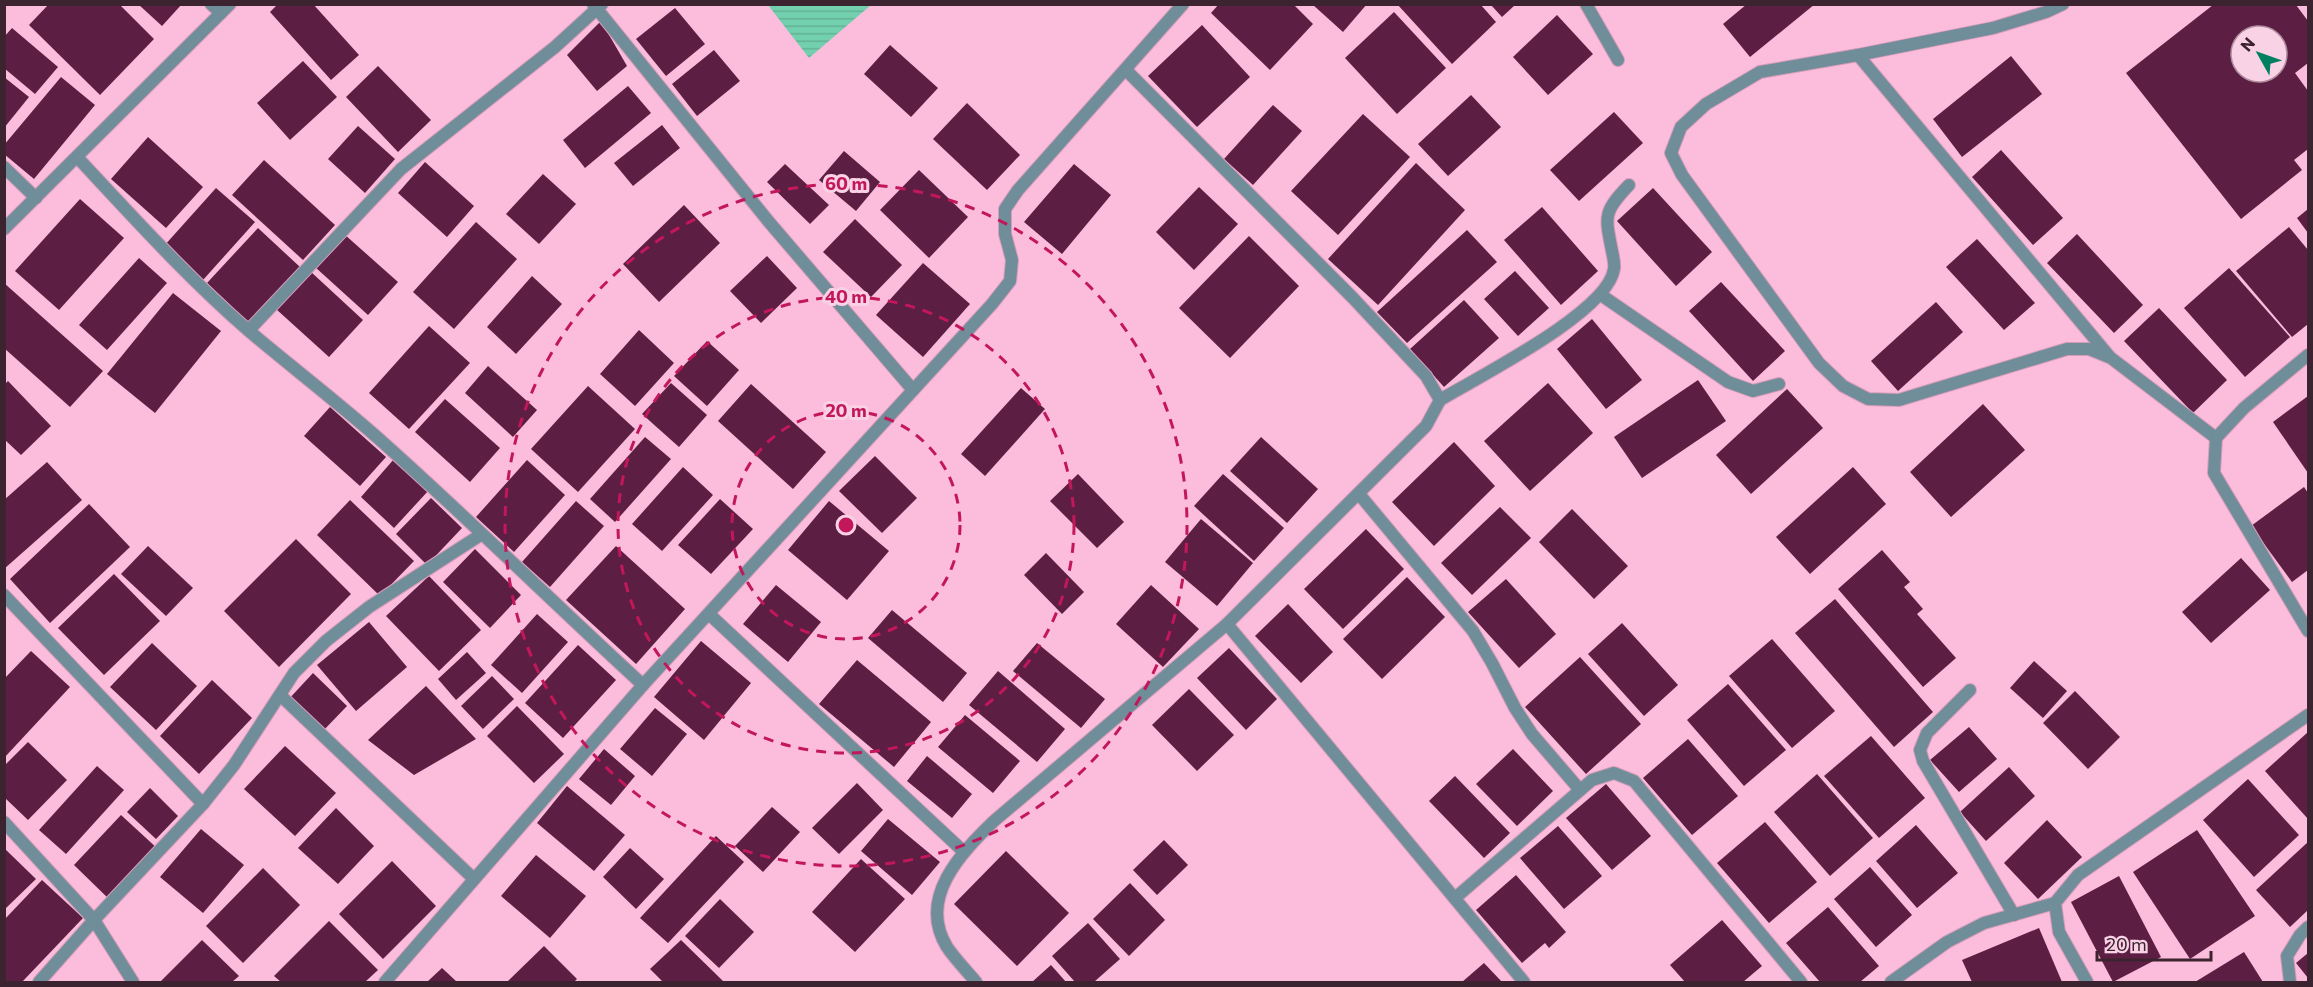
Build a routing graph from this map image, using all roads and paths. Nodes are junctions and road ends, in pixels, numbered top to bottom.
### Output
1 (1183, 4) edge
2 (1586, 4) edge
3 (2063, 4) edge
4 (597, 6) edge
5 (220, 7) edge
6 (1858, 55) junction
7 (1618, 60) dead end
8 (1126, 70) junction
9 (77, 157) junction
10 (4, 167) edge
11 (1629, 185) dead end
12 (36, 198) junction
13 (4, 229) edge
14 (1600, 295) junction
15 (249, 330) junction
16 (2308, 355) edge
17 (2111, 358) junction
18 (1779, 384) dead end
19 (913, 390) junction
20 (1440, 400) junction
21 (2216, 438) junction
22 (1359, 494) junction
23 (482, 534) junction
24 (4, 595) edge
25 (709, 614) junction
26 (1227, 624) junction
27 (2308, 631) edge
28 (644, 685) junction
29 (1970, 690) dead end
30 (280, 695) junction
31 (2308, 714) edge
32 (1580, 790) junction
33 (203, 804) junction
34 (4, 822) edge
35 (963, 851) junction
36 (474, 879) junction
37 (1455, 898) junction
38 (2055, 903) junction
39 (2014, 915) junction
40 (94, 920) junction
41 (2308, 927) edge
42 (39, 982) edge
43 (133, 982) edge
44 (385, 982) edge
45 (976, 982) edge
46 (1524, 982) edge
47 (1801, 982) edge
48 (1891, 982) edge
49 (2087, 982) edge
50 (2290, 982) edge

1 - 8 street
2 - 7 street
3 - 6 street
4 - 15 street
4 - 19 street
5 - 9 street
6 - 17 street
6 - 17 street
8 - 19 street
8 - 20 street
9 - 12 street
9 - 15 street
10 - 12 street
11 - 14 street
12 - 13 street
14 - 18 street
14 - 20 street
15 - 23 street
16 - 21 street
17 - 21 street
19 - 25 street
20 - 22 street
21 - 27 street
22 - 26 street
22 - 32 street
23 - 28 street
23 - 30 street
24 - 33 street
25 - 28 street
25 - 35 street
26 - 35 street
26 - 37 street
28 - 36 street
29 - 39 street
30 - 33 street
30 - 36 street
31 - 38 street
32 - 37 street
32 - 47 street
33 - 40 street
34 - 40 street
35 - 45 street
36 - 44 street
37 - 46 street
38 - 39 street
38 - 49 street
39 - 48 street
40 - 42 street
40 - 43 street
41 - 50 street

